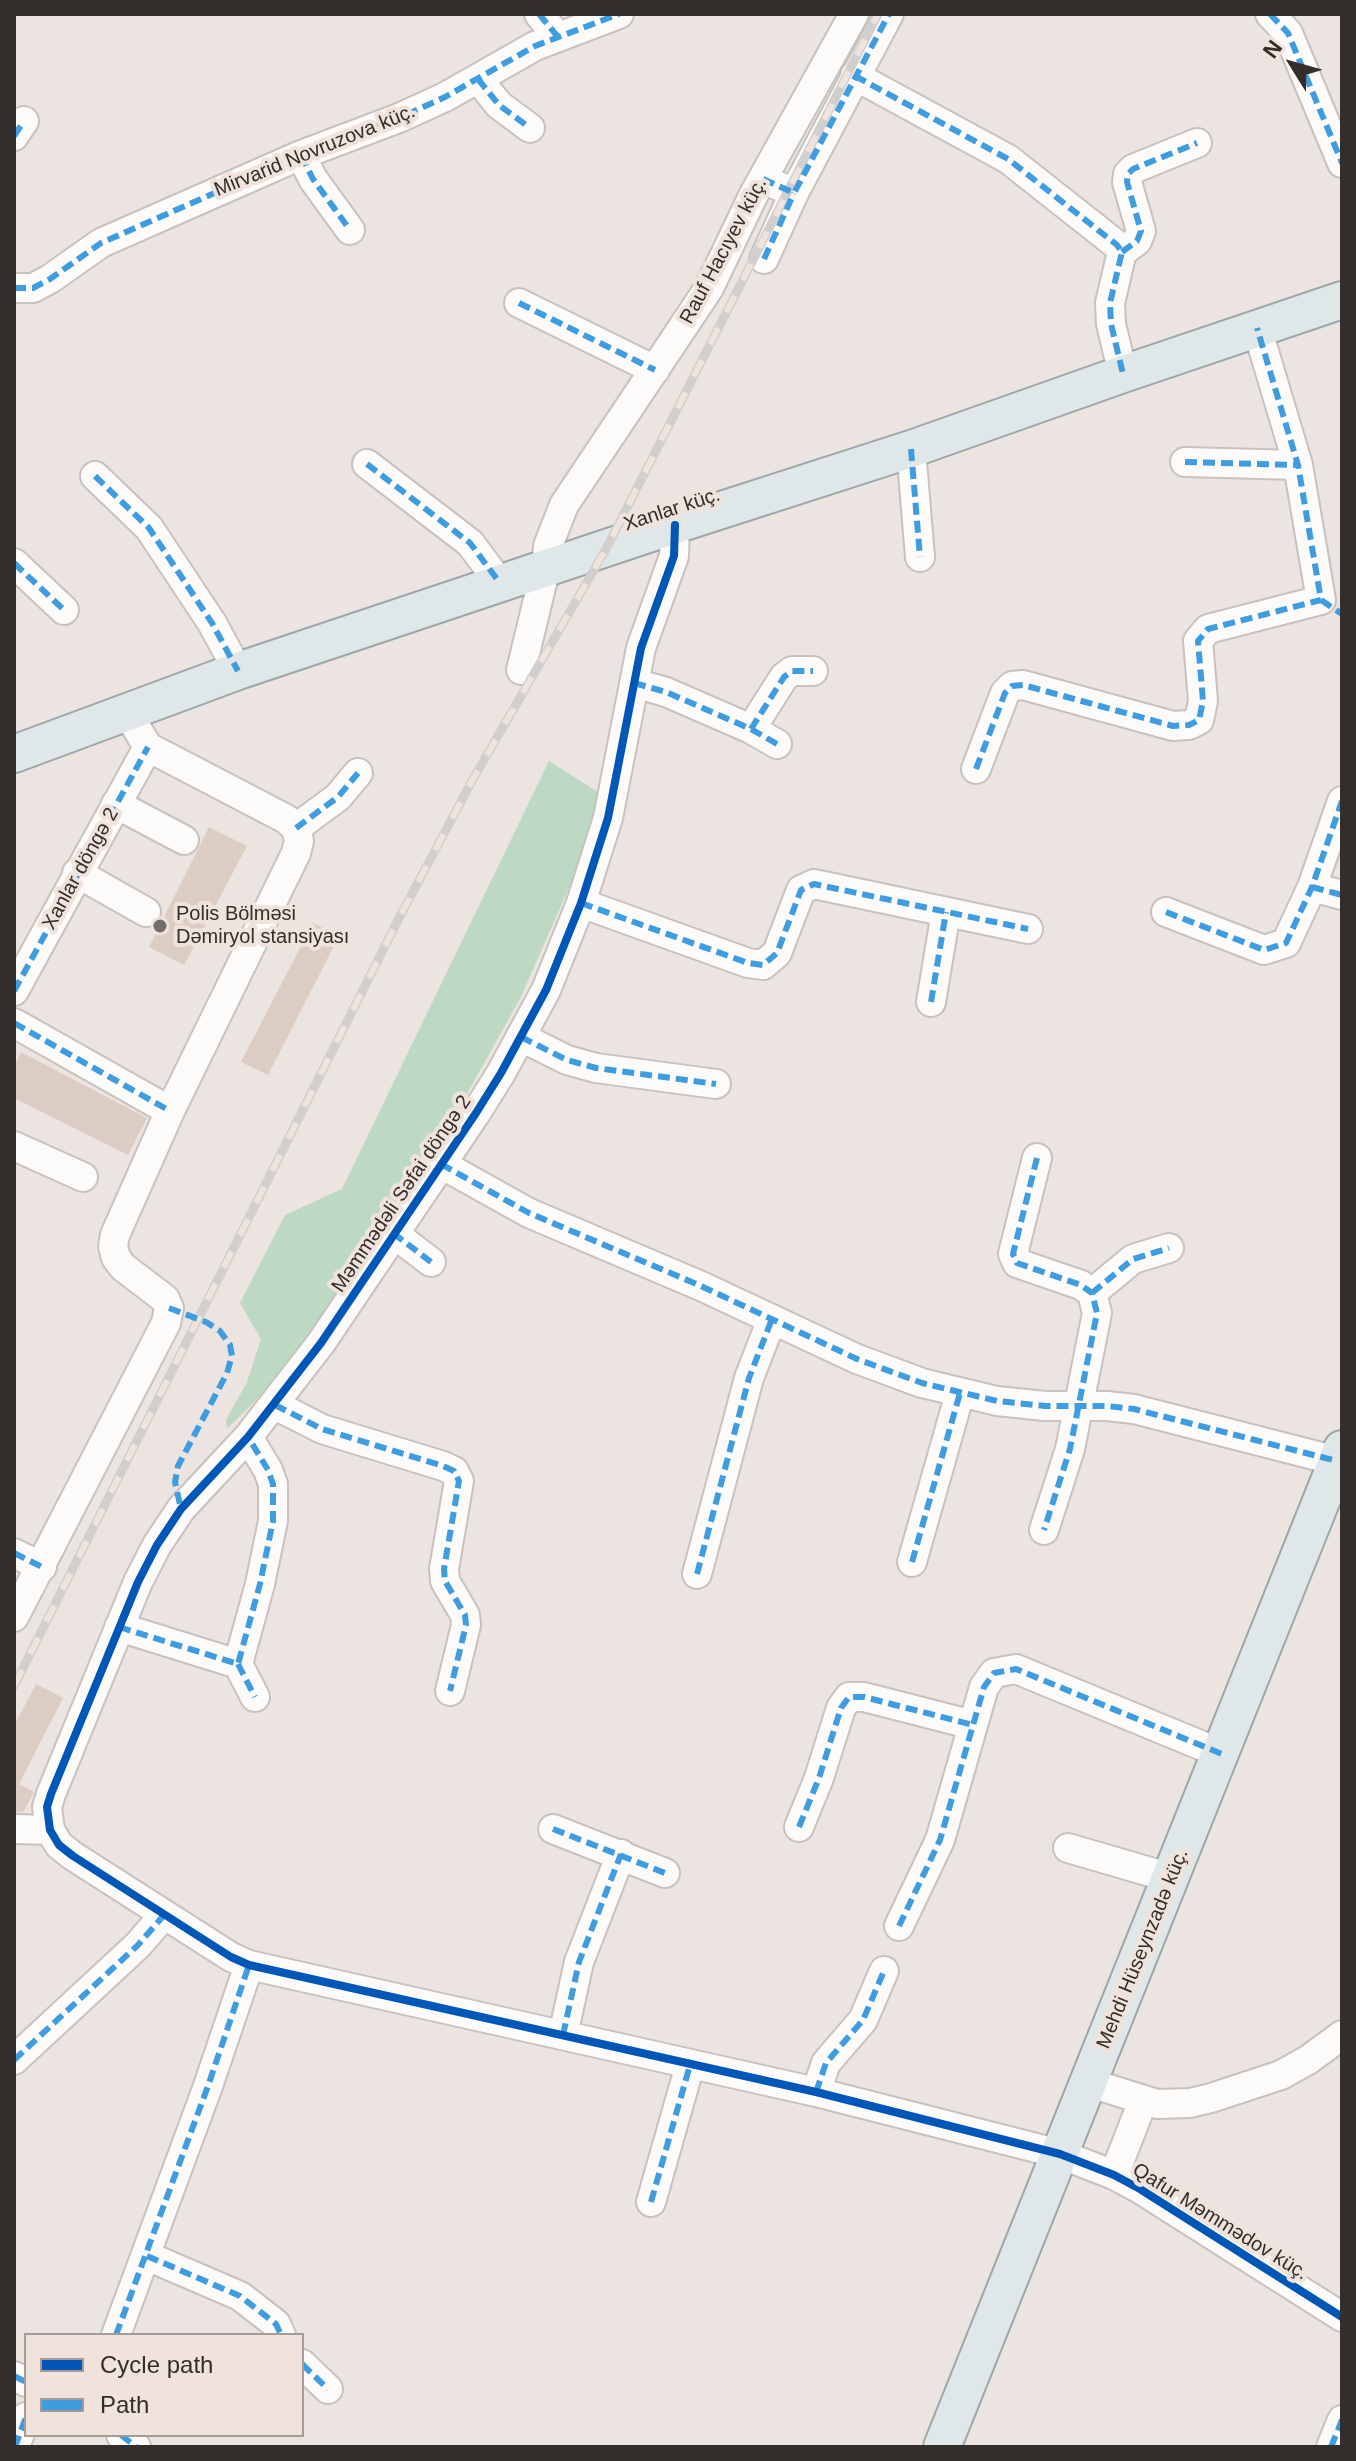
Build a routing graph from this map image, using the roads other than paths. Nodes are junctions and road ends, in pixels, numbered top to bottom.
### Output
1 (539, 14) edge
2 (619, 14) edge
3 (854, 14) edge
4 (889, 14) edge
5 (1277, 16) edge
6 (558, 37) junction
7 (855, 76) junction
8 (478, 79) junction
9 (530, 128) dead end
10 (1197, 143) dead end
11 (301, 155) junction
12 (1342, 163) edge
13 (763, 179) junction
14 (794, 193) junction
15 (350, 230) dead end
16 (1122, 252) junction
17 (764, 259) dead end
18 (14, 288) edge
19 (1342, 300) edge
20 (519, 303) dead end
21 (1257, 328) junction
22 (655, 370) junction
23 (1123, 374) junction
24 (911, 449) junction
25 (1185, 462) dead end
26 (367, 464) dead end
27 (1298, 465) junction
28 (95, 476) dead end
29 (675, 525) junction
30 (920, 557) dead end
31 (14, 563) edge
32 (546, 567) junction
33 (500, 583) junction
34 (1331, 607) edge
35 (64, 610) dead end
36 (521, 670) dead end
37 (238, 671) junction
38 (813, 671) dead end
39 (634, 683) junction
40 (127, 712) junction
41 (751, 729) junction
42 (777, 744) dead end
43 (148, 747) junction
44 (14, 754) edge
45 (976, 769) dead end
46 (358, 773) dead end
47 (1342, 801) edge
48 (116, 804) junction
49 (296, 828) junction
50 (184, 840) dead end
51 (77, 873) junction
52 (1312, 887) junction
53 (1342, 895) edge
54 (581, 903) junction
55 (146, 912) dead end
56 (946, 912) junction
57 (1166, 912) dead end
58 (1028, 929) dead end
59 (14, 991) edge
60 (931, 1002) dead end
61 (15, 1027) edge
62 (521, 1037) junction
63 (716, 1084) dead end
64 (170, 1111) junction
65 (14, 1146) edge
66 (1037, 1158) dead end
67 (441, 1164) junction
68 (83, 1177) dead end
69 (393, 1233) junction
70 (1169, 1248) dead end
71 (431, 1262) dead end
72 (1092, 1293) junction
73 (772, 1319) junction
74 (960, 1393) junction
75 (275, 1405) junction
76 (1079, 1406) junction
77 (248, 1437) junction
78 (1340, 1455) edge
79 (1342, 1497) edge
80 (1044, 1530) dead end
81 (14, 1553) edge
82 (912, 1562) dead end
83 (42, 1567) junction
84 (697, 1574) dead end
85 (14, 1617) edge
86 (119, 1627) junction
87 (238, 1664) junction
88 (450, 1691) dead end
89 (255, 1697) dead end
90 (973, 1725) junction
91 (1222, 1754) junction
92 (799, 1827) dead end
93 (14, 1829) edge
94 (553, 1829) dead end
95 (50, 1830) junction
96 (1068, 1848) dead end
97 (621, 1854) junction
98 (665, 1873) dead end
99 (1171, 1878) junction
100 (164, 1915) junction
101 (899, 1926) dead end
102 (249, 1965) junction
103 (884, 1971) dead end
104 (563, 2035) junction
105 (1342, 2035) edge
106 (14, 2060) edge
107 (690, 2065) junction
108 (1106, 2088) junction
109 (816, 2092) junction
110 (1143, 2101) junction
111 (1069, 2157) junction
112 (1114, 2175) junction
113 (651, 2202) dead end
114 (147, 2256) junction
115 (1342, 2317) edge
116 (117, 2333) edge
117 (280, 2333) edge
118 (304, 2366) edge
119 (328, 2389) dead end
120 (1342, 2420) edge
121 (24, 2422) edge
122 (15, 2447) edge
123 (942, 2447) edge
124 (961, 2447) edge
125 (1331, 2447) edge

1 - 6 street
2 - 6 street, Mirvarid Novruzova küç.
3 - 13 street, Rauf Hacıyev küç.
4 - 7 street
5 - 12 street
6 - 8 street, Mirvarid Novruzova küç.
7 - 14 street
7 - 16 street
8 - 9 street
8 - 11 street, Mirvarid Novruzova küç.
10 - 16 street
11 - 15 street
11 - 18 street, Mirvarid Novruzova küç.
13 - 14 street
13 - 22 street, Rauf Hacıyev küç.
14 - 17 street
16 - 23 street
19 - 21 main road, Xanlar küç.
20 - 22 street
21 - 23 main road, Xanlar küç.
21 - 27 street
22 - 32 street, Rauf Hacıyev küç.
23 - 24 main road, Xanlar küç.
24 - 29 main road, Xanlar küç.
24 - 30 street
25 - 27 street
26 - 33 street
27 - 34 street
28 - 37 street
29 - 32 main road, Xanlar küç.
29 - 39 street, Məmmədəli Səfai döngə 2
31 - 35 street
32 - 33 main road, Xanlar küç.
32 - 36 street, Rauf Hacıyev küç.
33 - 37 main road, Xanlar küç.
34 - 45 street
37 - 40 main road, Xanlar küç.
38 - 41 street
39 - 41 street
39 - 54 street, Məmmədəli Səfai döngə 2
40 - 43 street
40 - 44 main road, Xanlar küç.
41 - 42 street
43 - 48 street, Xanlar döngə 2
43 - 49 street
46 - 49 street
47 - 52 street
48 - 50 street
48 - 51 street, Xanlar döngə 2
49 - 64 street
51 - 55 street
51 - 59 street, Xanlar döngə 2
52 - 53 street
52 - 57 street
54 - 56 street
54 - 62 street, Məmmədəli Səfai döngə 2
56 - 58 street
56 - 60 street
61 - 64 street
62 - 63 street
62 - 67 street, Məmmədəli Səfai döngə 2
64 - 83 street
65 - 68 street
66 - 72 street
67 - 69 street, Məmmədəli Səfai döngə 2
67 - 73 street
69 - 71 street
69 - 75 street, Məmmədəli Səfai döngə 2
70 - 72 street
72 - 76 street
73 - 74 street
73 - 84 street
74 - 76 street
74 - 82 street
75 - 77 street, Məmmədəli Səfai döngə 2
75 - 88 street
76 - 78 street
76 - 80 street
77 - 86 street, Məmmədəli Səfai döngə 2
77 - 87 street
78 - 91 main road, Mehdi Hüseynzadə küç.
79 - 108 main road, Mehdi Hüseynzadə küç.
81 - 83 street
83 - 85 street
86 - 87 street
86 - 95 street, Məmmədəli Səfai döngə 2
87 - 89 street
90 - 91 street
90 - 92 street
90 - 101 street
91 - 99 main road, Mehdi Hüseynzadə küç.
93 - 95 street
94 - 97 street
95 - 100 street, Qafur Məmmədov küç.
96 - 99 street
97 - 98 street
97 - 104 street
99 - 111 main road, Mehdi Hüseynzadə küç.
100 - 102 street, Qafur Məmmədov küç.
100 - 106 street
102 - 104 street, Qafur Məmmədov küç.
102 - 114 street
103 - 109 street
104 - 107 street, Qafur Məmmədov küç.
105 - 110 street
107 - 109 street, Qafur Məmmədov küç.
107 - 113 street
108 - 110 street
108 - 111 main road, Mehdi Hüseynzadə küç.
109 - 111 street, Qafur Məmmədov küç.
110 - 112 street
111 - 112 street, Qafur Məmmədov küç.
111 - 123 main road, Mehdi Hüseynzadə küç.
111 - 124 main road, Mehdi Hüseynzadə küç.
112 - 115 street, Qafur Məmmədov küç.
114 - 116 street
114 - 117 street
118 - 119 street
120 - 125 street
121 - 122 street

